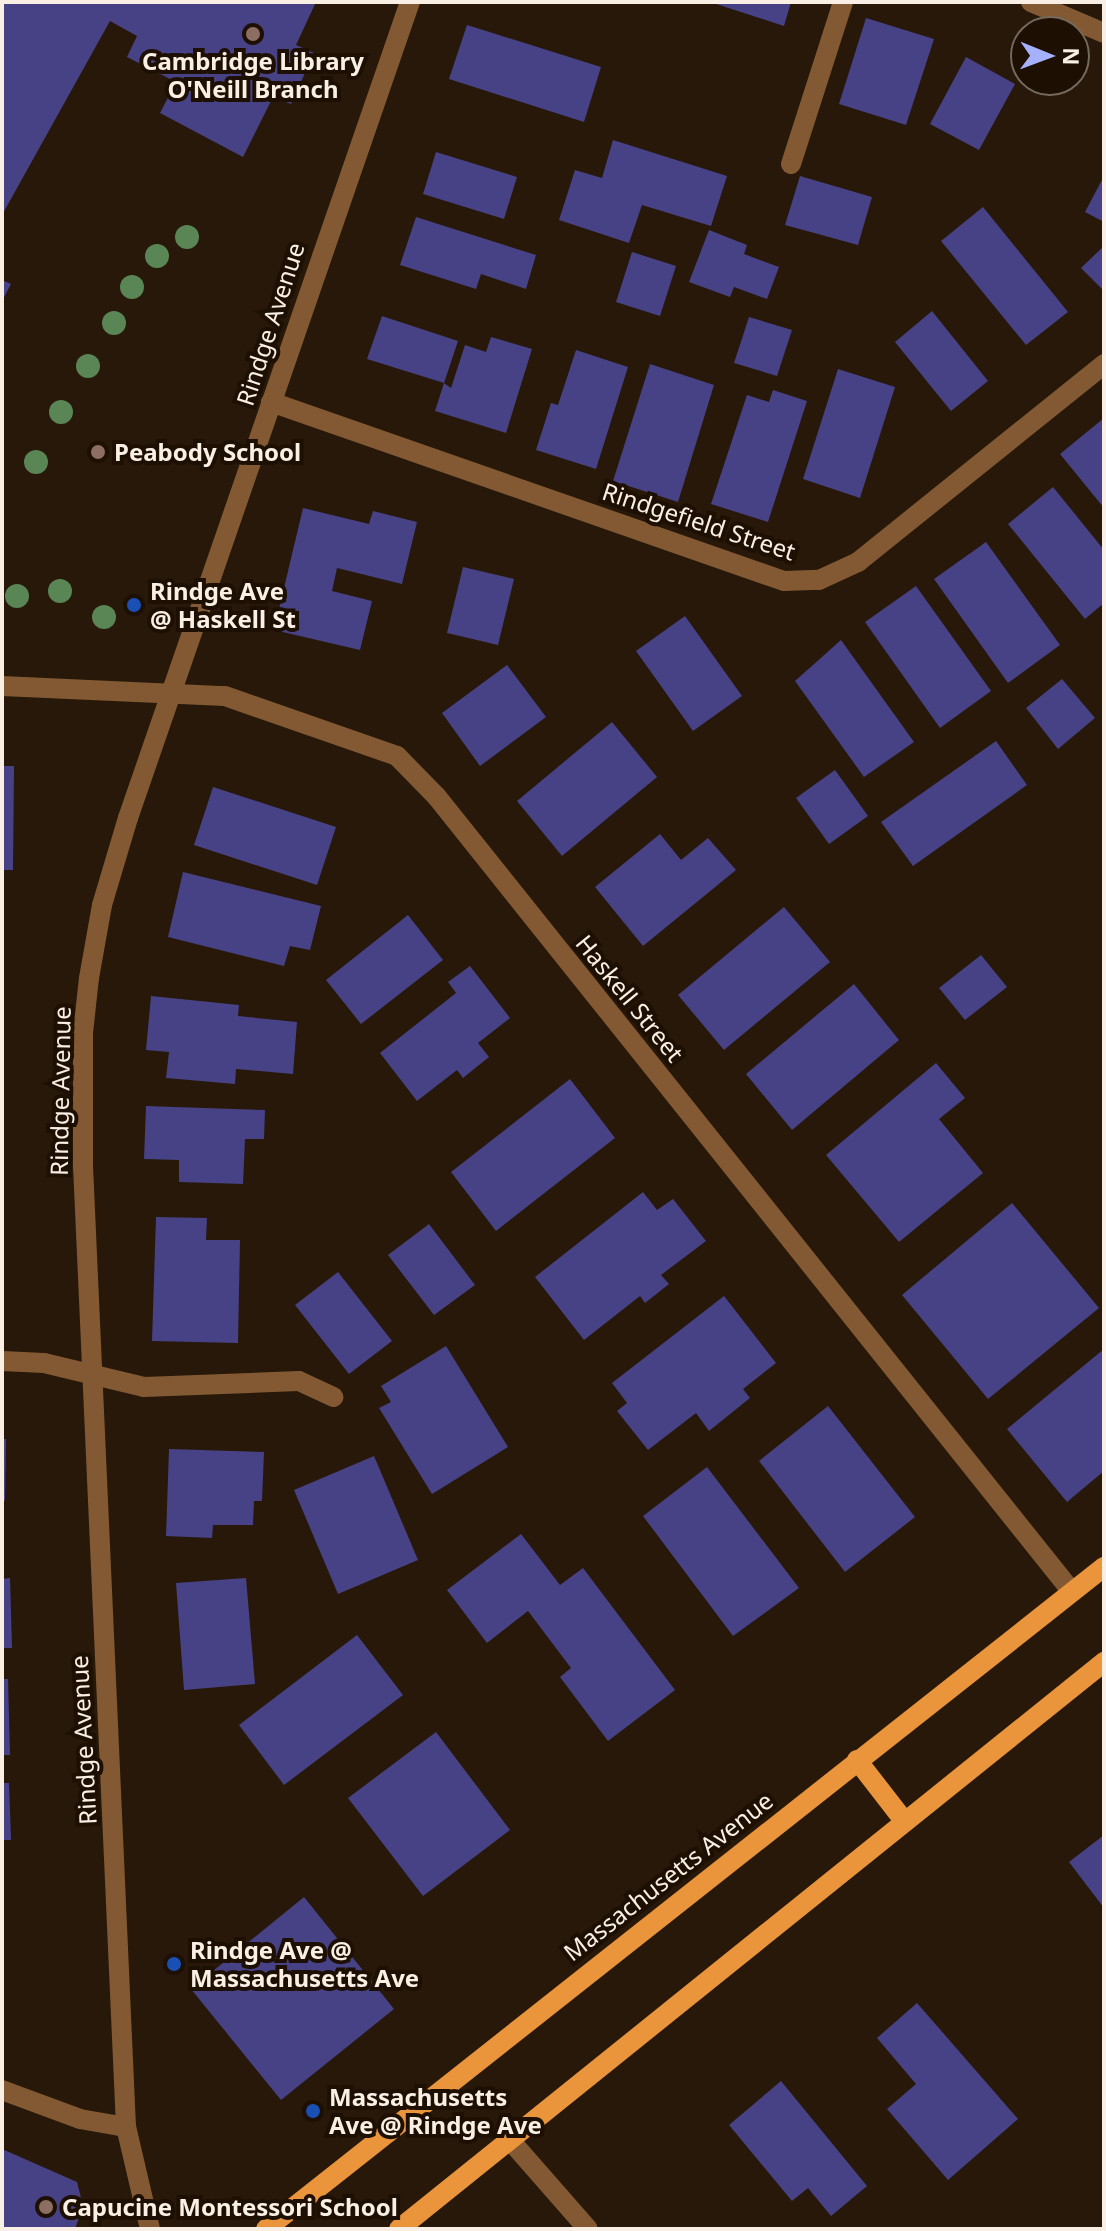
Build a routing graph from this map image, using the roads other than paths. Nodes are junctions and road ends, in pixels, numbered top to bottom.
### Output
1 (410, 2) edge
2 (843, 2) edge
3 (1031, 2) edge
4 (1104, 33) edge
5 (791, 164) dead end
6 (1104, 364) edge
7 (271, 402) junction
8 (2, 686) edge
9 (170, 694) junction
10 (2, 1361) edge
11 (93, 1375) junction
12 (333, 1397) dead end
13 (1104, 1567) edge
14 (1072, 1592) junction
15 (1104, 1662) edge
16 (857, 1760) junction
17 (905, 1822) junction
18 (2, 2090) edge
19 (126, 2127) junction
20 (510, 2140) junction
21 (150, 2229) edge
22 (266, 2229) edge
23 (399, 2229) edge
24 (588, 2229) edge

1 - 7 street, Rindge Avenue
2 - 5 street
3 - 4 street
6 - 7 street, Rindgefield Street
7 - 9 street, Rindge Avenue
8 - 9 street, Haskell Street
9 - 11 street, Rindge Avenue
9 - 14 street, Haskell Street
10 - 11 street
11 - 12 street
11 - 19 street, Rindge Avenue
13 - 14 main road, Massachusetts Avenue
14 - 16 main road, Massachusetts Avenue
15 - 17 main road
16 - 17 main road
16 - 22 main road, Massachusetts Avenue
17 - 20 main road
18 - 19 street
19 - 21 street, Rindge Avenue
20 - 23 main road
20 - 24 street

